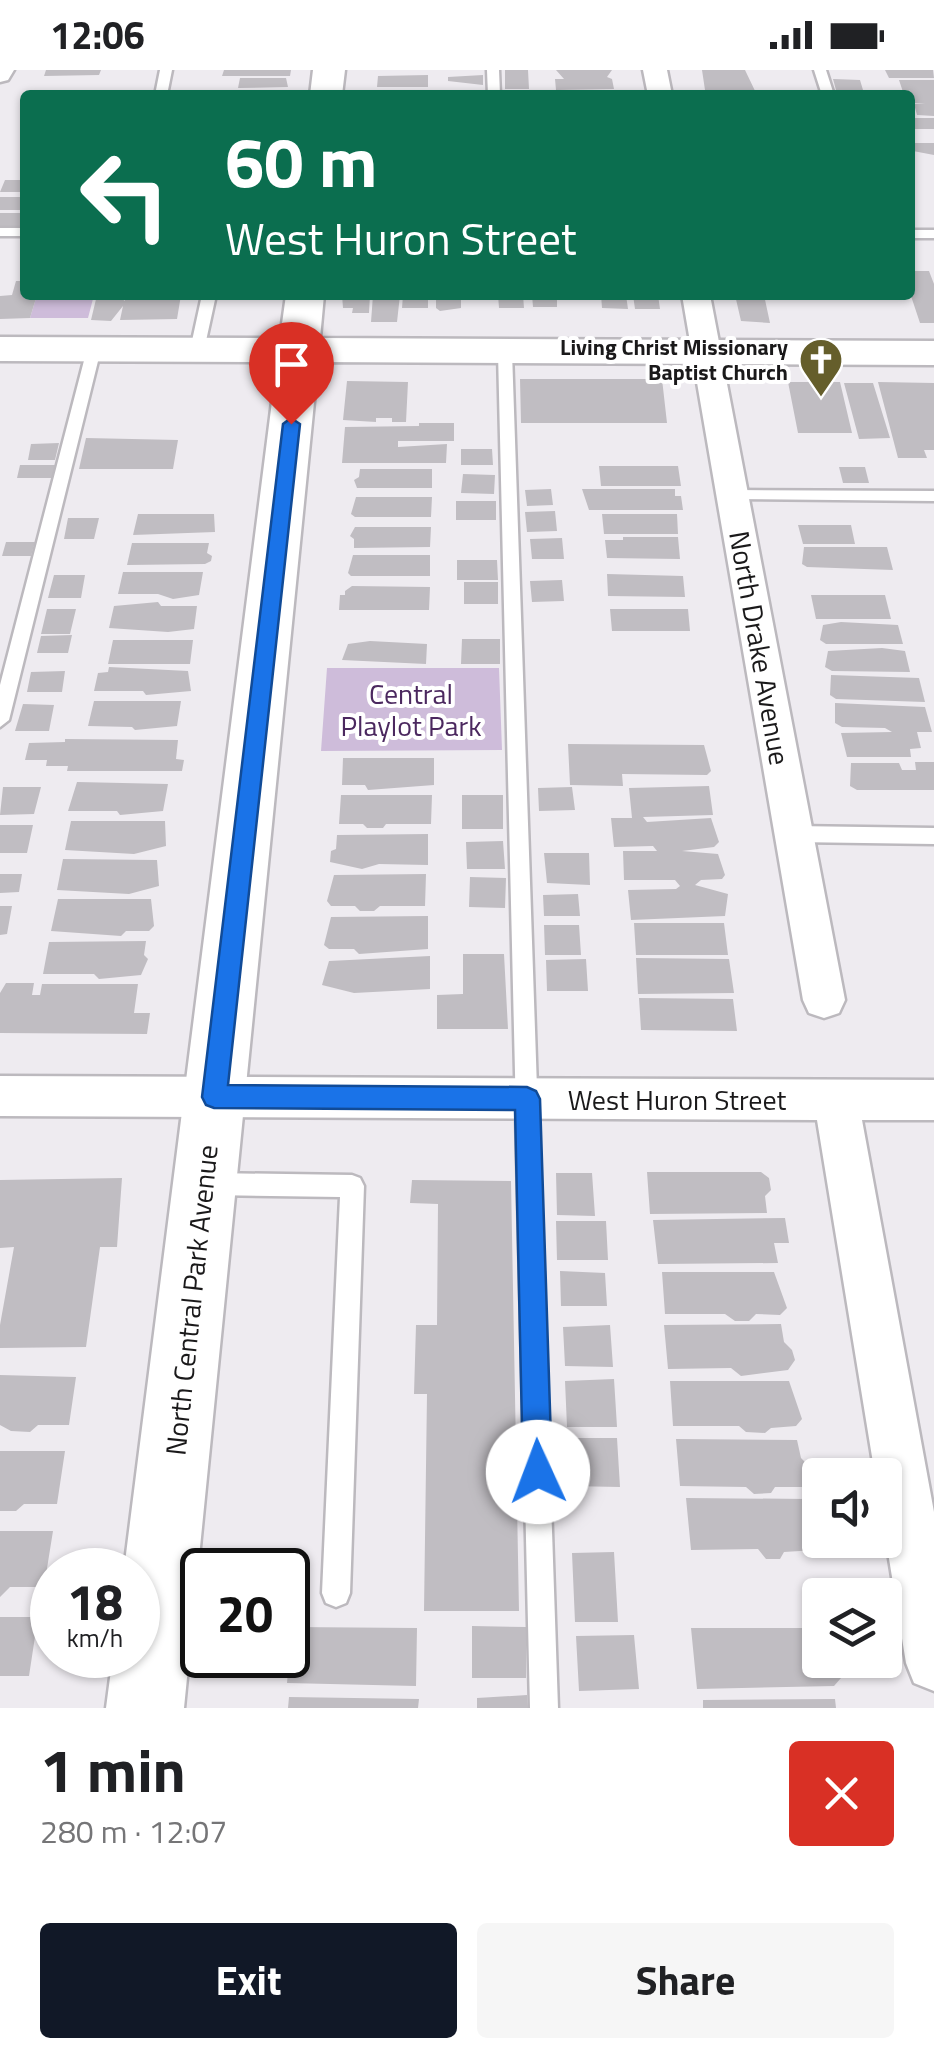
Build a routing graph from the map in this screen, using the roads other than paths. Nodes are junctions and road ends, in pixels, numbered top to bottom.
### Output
1 (208, 300) edge
2 (697, 300) edge
3 (302, 323) edge
4 (0, 349) edge
5 (94, 349) junction
6 (197, 350) junction
7 (505, 352) junction
8 (707, 352) junction
9 (934, 353) edge
10 (733, 495) junction
11 (934, 496) edge
12 (0, 720) edge
13 (794, 834) junction
14 (934, 836) edge
15 (824, 1000) dead end
16 (0, 1096) edge
17 (214, 1097) junction
18 (527, 1099) junction
19 (836, 1100) junction
20 (934, 1100) edge
21 (205, 1184) junction
22 (336, 1592) dead end
23 (934, 1663) edge
24 (145, 1708) edge
25 (544, 1708) edge

1 - 6 lane
2 - 8 street, North Drake Avenue
3 - 6 street
3 - 7 street
3 - 17 street, North Central Park Avenue
4 - 5 street
5 - 6 street
5 - 12 lane
7 - 8 street
7 - 18 lane
8 - 9 street
8 - 10 street, North Drake Avenue
10 - 11 lane
10 - 13 street, North Drake Avenue
13 - 14 lane
13 - 15 street, North Drake Avenue
16 - 17 street, West Huron Street
17 - 18 street, West Huron Street
17 - 21 street, North Central Park Avenue
18 - 19 street, West Huron Street
18 - 25 lane
19 - 20 street, West Huron Street
19 - 23 street
21 - 22 lane
21 - 24 street, North Central Park Avenue

